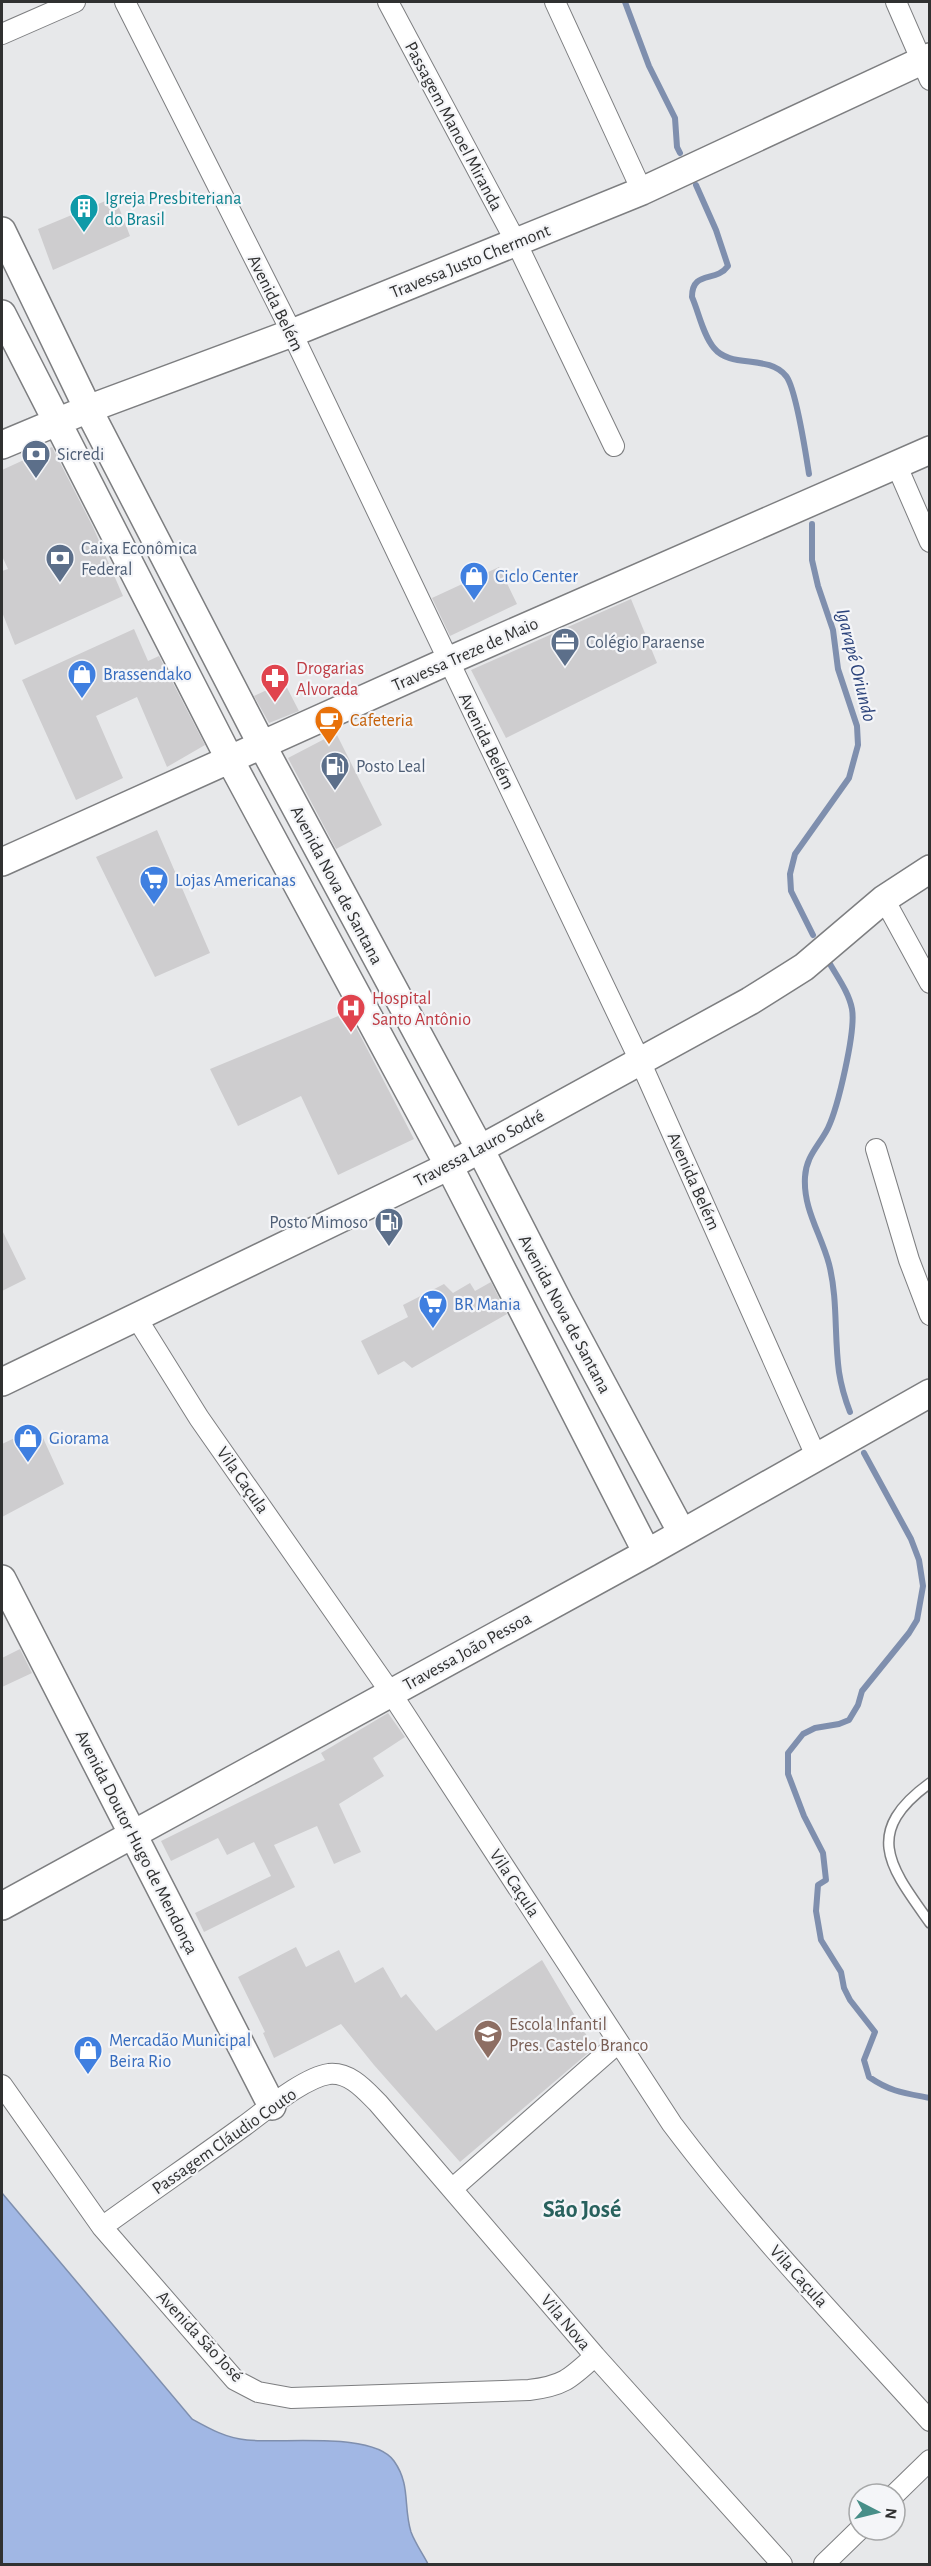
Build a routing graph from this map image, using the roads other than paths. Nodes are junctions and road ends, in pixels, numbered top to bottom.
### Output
1 (75, 2) edge
2 (125, 2) edge
3 (388, 2) edge
4 (555, 2) edge
5 (896, 2) edge
6 (2, 34) edge
7 (927, 66) edge
8 (642, 191) junction
9 (2, 231) edge
10 (516, 242) junction
11 (2, 314) edge
12 (292, 333) junction
13 (88, 409) junction
14 (58, 422) junction
15 (2, 445) edge
16 (614, 446) dead end
17 (930, 450) edge
18 (896, 464) junction
19 (930, 542) edge
20 (448, 661) junction
21 (262, 746) junction
22 (230, 760) junction
23 (322, 857) junction
24 (2, 862) edge
25 (930, 869) edge
26 (293, 873) junction
27 (884, 899) junction
28 (361, 930) junction
29 (332, 946) junction
30 (930, 982) edge
31 (640, 1061) junction
32 (480, 1149) junction
33 (876, 1149) dead end
34 (449, 1166) junction
35 (559, 1303) junction
36 (930, 1314) edge
37 (136, 1317) junction
38 (527, 1319) junction
39 (2, 1382) edge
40 (930, 1393) edge
41 (816, 1456) junction
42 (682, 1533) junction
43 (647, 1553) junction
44 (2, 1579) edge
45 (391, 1693) junction
46 (930, 1783) edge
47 (132, 1833) junction
48 (2, 1906) edge
49 (930, 1923) edge
50 (618, 2043) junction
51 (352, 2079) joint
52 (2, 2085) edge
53 (272, 2106) junction
54 (452, 2189) junction
55 (102, 2227) junction
56 (595, 2356) junction
57 (930, 2421) edge
58 (930, 2460) edge
59 (907, 2482) edge
60 (847, 2542) edge
61 (782, 2565) edge
62 (825, 2565) edge

1 - 6 street
2 - 12 street, Avenida Belém
3 - 10 street, Passagem Manoel Miranda
4 - 8 street
5 - 7 street
7 - 8 street, Travessa Justo Chermont
8 - 10 street, Travessa Justo Chermont
9 - 13 street, Avenida Nova de Santana
10 - 12 street, Travessa Justo Chermont
10 - 16 street, Passagem Manoel Miranda
11 - 14 street, Avenida Nova de Santana
12 - 13 street, Travessa Justo Chermont
12 - 20 street, Avenida Belém
13 - 14 street, Travessa Justo Chermont
13 - 21 street, Avenida Nova de Santana
14 - 15 street, Travessa Justo Chermont
14 - 22 street, Avenida Nova de Santana
17 - 18 street, Travessa Treze de Maio
18 - 19 street
18 - 20 street, Travessa Treze de Maio
20 - 21 street, Travessa Treze de Maio
20 - 31 street, Avenida Belém
21 - 22 street, Travessa Treze de Maio
21 - 23 street, Avenida Nova de Santana
22 - 24 street, Travessa Treze de Maio
22 - 26 street, Avenida Nova de Santana
23 - 26 street
23 - 28 street, Avenida Nova de Santana
25 - 27 street, Travessa Lauro Sodré
26 - 29 street, Avenida Nova de Santana
27 - 30 street
27 - 31 street, Travessa Lauro Sodré
28 - 29 street
28 - 32 street, Avenida Nova de Santana
29 - 34 street, Avenida Nova de Santana
31 - 32 street, Travessa Lauro Sodré
31 - 41 street, Avenida Belém
32 - 34 street, Travessa Lauro Sodré
32 - 35 street, Avenida Nova de Santana
33 - 36 street
34 - 37 street, Travessa Lauro Sodré
34 - 38 street, Avenida Nova de Santana
35 - 38 street
35 - 42 street, Avenida Nova de Santana
37 - 39 street, Travessa Lauro Sodré
37 - 45 street, Vila Caçula
38 - 43 street, Avenida Nova de Santana
40 - 41 street, Travessa João Pessoa
41 - 42 street, Travessa João Pessoa
42 - 43 street, Travessa João Pessoa
43 - 45 street, Travessa João Pessoa
44 - 47 street, Avenida Doutor Hugo de Mendonça
45 - 47 street, Travessa João Pessoa
45 - 50 street, Vila Caçula
46 - 49 lane
47 - 48 street, Travessa João Pessoa
47 - 53 street, Avenida Doutor Hugo de Mendonça
50 - 54 street
50 - 57 street, Vila Caçula
51 - 53 street, Passagem Cláudio Couto
51 - 54 street, Vila Nova
52 - 55 street, Avenida São José
53 - 55 street, Passagem Cláudio Couto
54 - 56 street, Vila Nova
55 - 56 street, Avenida São José
56 - 61 street, Vila Nova
58 - 59 street
60 - 62 street

